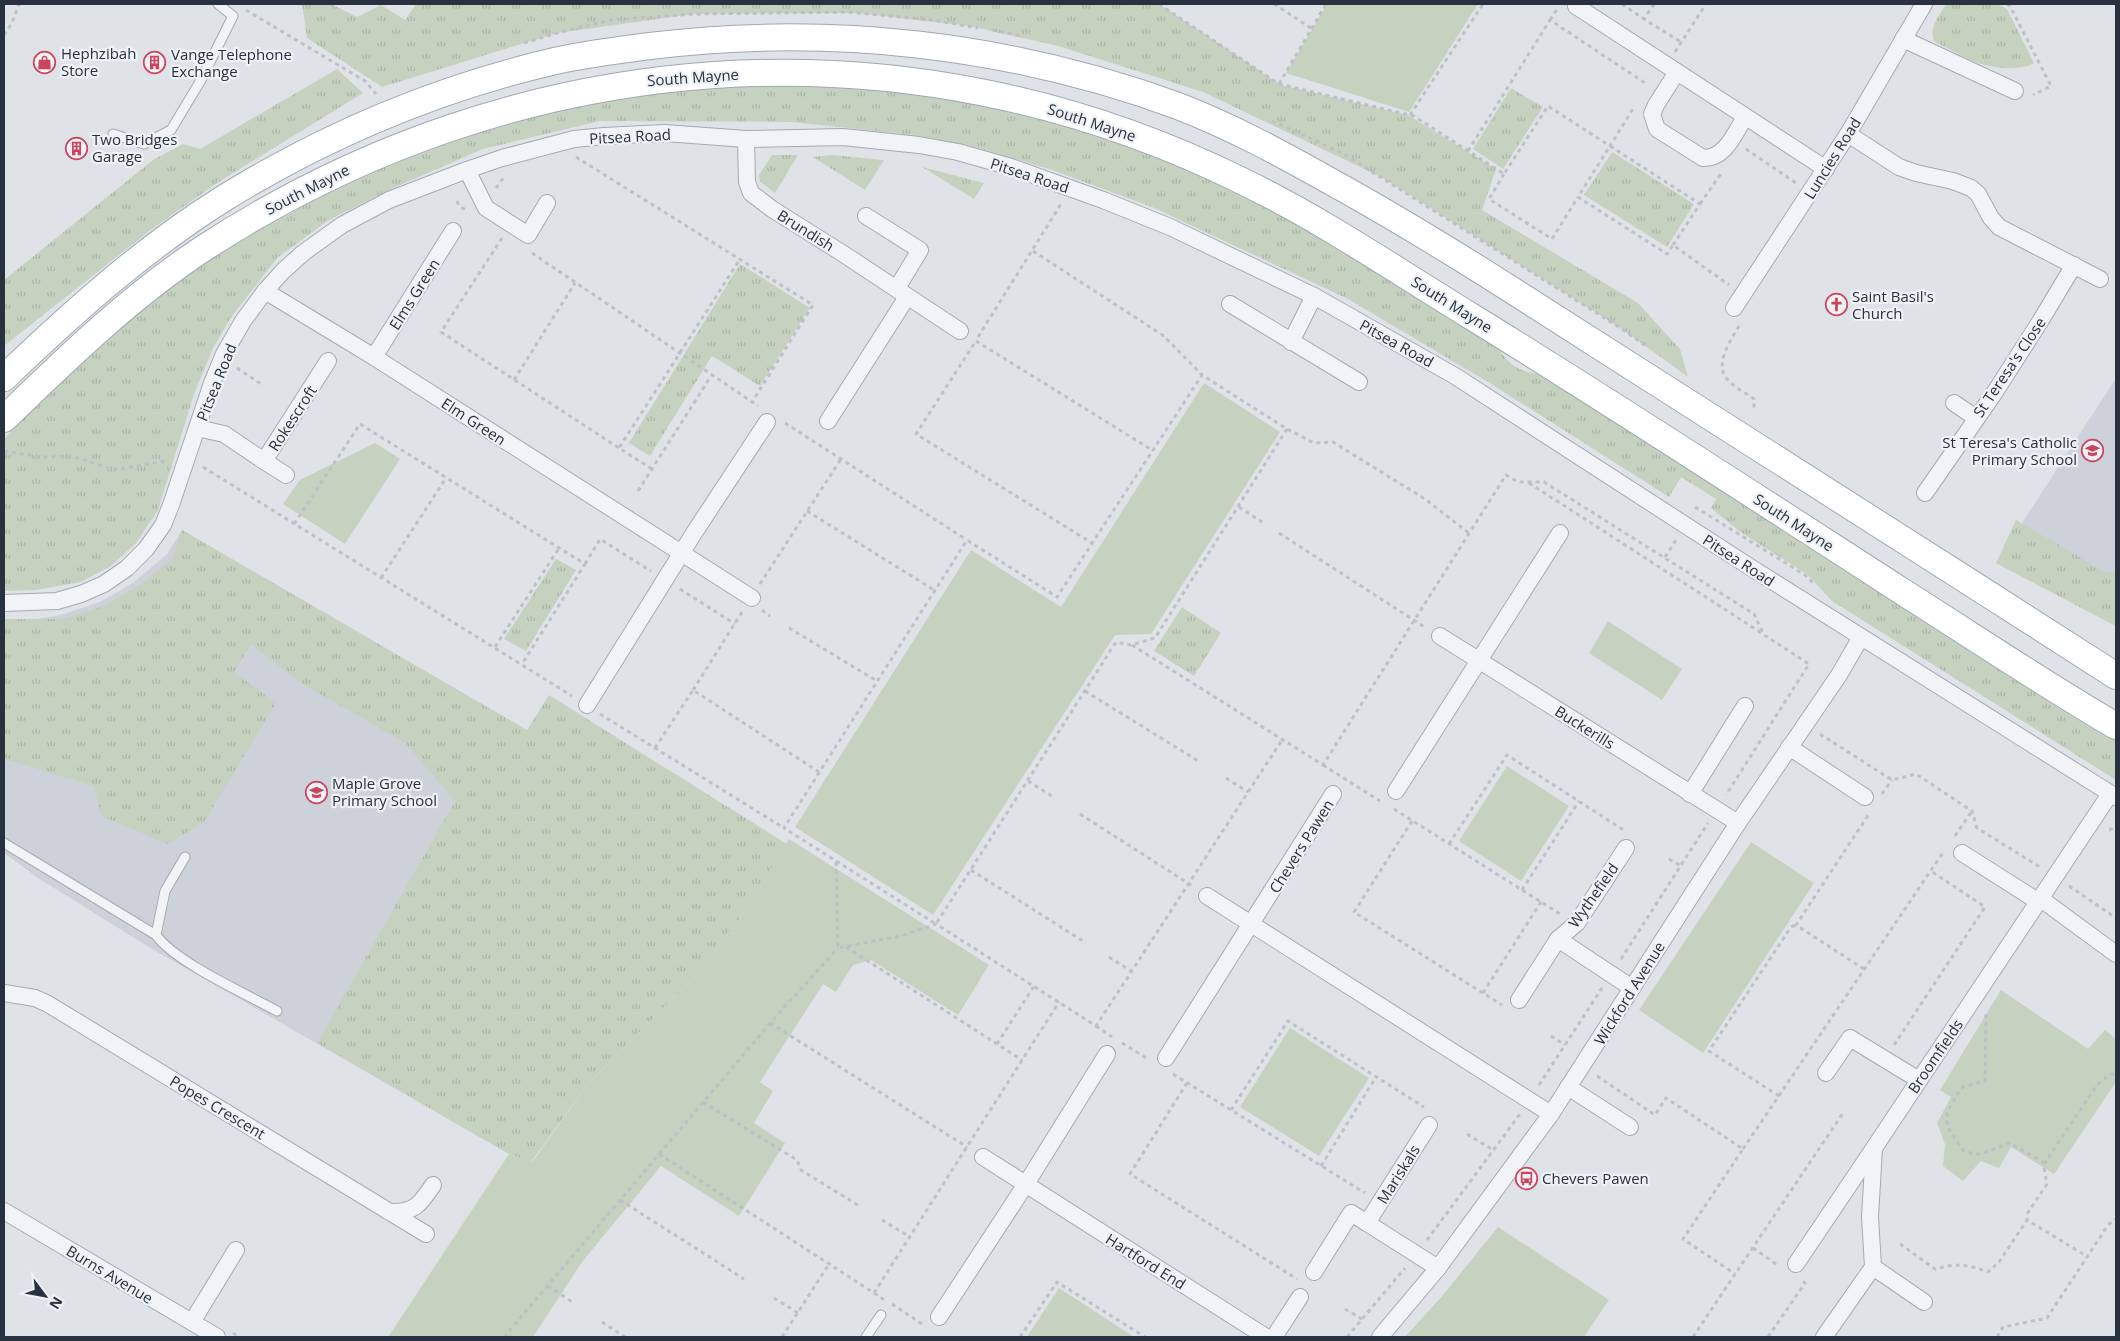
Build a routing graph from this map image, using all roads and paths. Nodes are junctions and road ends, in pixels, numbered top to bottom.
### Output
1 (18, 4) edge
2 (218, 4) edge
3 (1159, 4) edge
4 (1274, 4) edge
5 (1326, 4) edge
6 (1483, 4) edge
7 (1622, 4) edge
8 (1654, 4) edge
9 (1924, 4) edge
10 (1569, 5) edge
11 (244, 8) dead end
12 (1644, 19) junction
13 (1550, 20) junction
14 (1311, 28) junction
15 (4, 36) edge
16 (1029, 38) dead end
17 (1903, 40) junction
18 (1681, 42) dead end
19 (515, 46) dead end
20 (1678, 72) junction
21 (1280, 84) junction
22 (2015, 91) dead end
23 (384, 92) dead end
24 (1644, 92) dead end
25 (1639, 100) dead end
26 (1410, 115) junction
27 (1745, 116) junction
28 (1267, 119) dead end
29 (113, 134) dead end
30 (1848, 134) junction
31 (746, 140) junction
32 (1740, 145) dead end
33 (1610, 146) junction
34 (1468, 151) junction
35 (572, 155) dead end
36 (1725, 168) dead end
37 (1826, 169) junction
38 (467, 170) junction
39 (511, 173) dead end
40 (1504, 174) junction
41 (1792, 179) dead end
42 (494, 193) dead end
43 (1578, 197) junction
44 (457, 200) dead end
45 (1062, 203) dead end
46 (547, 204) dead end
47 (1700, 204) junction
48 (467, 210) dead end
49 (866, 216) dead end
50 (453, 231) dead end
51 (504, 235) dead end
52 (1673, 245) junction
53 (525, 248) dead end
54 (1033, 251) junction
55 (740, 259) junction
56 (2074, 265) junction
57 (2100, 279) dead end
58 (575, 283) junction
59 (1734, 288) dead end
60 (265, 291) junction
61 (902, 293) junction
62 (1314, 296) junction
63 (1230, 304) dead end
64 (1738, 314) joint
65 (960, 331) dead end
66 (976, 341) junction
67 (1291, 342) junction
68 (1651, 350) dead end
69 (680, 354) junction
70 (374, 357) junction
71 (328, 361) dead end
72 (236, 368) dead end
73 (1202, 375) junction
74 (711, 376) junction
75 (4, 378) edge
76 (514, 380) junction
77 (1359, 382) dead end
78 (261, 384) dead end
79 (752, 402) junction
80 (1954, 403) dead end
81 (1754, 409) dead end
82 (770, 417) junction
83 (1976, 418) junction
84 (4, 419) edge
85 (828, 421) dead end
86 (197, 428) junction
87 (1287, 429) junction
88 (619, 448) junction
89 (1152, 450) junction
90 (4, 451) edge
91 (841, 458) junction
92 (166, 461) dead end
93 (264, 461) junction
94 (202, 467) dead end
95 (652, 469) junction
96 (286, 476) dead end
97 (446, 478) junction
98 (1529, 482) junction
99 (638, 491) dead end
100 (1925, 493) dead end
101 (1239, 507) junction
102 (807, 511) junction
103 (1262, 522) dead end
104 (294, 524) junction
105 (1560, 533) dead end
106 (1279, 534) dead end
107 (1470, 534) junction
108 (967, 540) junction
109 (1676, 540) dead end
110 (1092, 543) junction
111 (558, 548) junction
112 (681, 553) junction
113 (1665, 557) junction
114 (381, 578) junction
115 (934, 590) junction
116 (752, 598) junction
117 (4, 603) edge
118 (1416, 621) junction
119 (789, 628) dead end
120 (1764, 634) junction
121 (1440, 636) joint
122 (1861, 637) junction
123 (1131, 645) junction
124 (495, 647) junction
125 (1479, 660) junction
126 (522, 664) junction
127 (2116, 676) edge
128 (877, 681) junction
129 (693, 690) junction
130 (1085, 691) junction
131 (587, 705) junction
132 (1745, 706) dead end
133 (2116, 726) edge
134 (1816, 731) dead end
135 (1282, 740) junction
136 (1789, 747) junction
137 (655, 748) junction
138 (1200, 762) dead end
139 (1323, 766) junction
140 (819, 772) junction
141 (1226, 778) dead end
142 (1892, 780) junction
143 (1028, 781) junction
144 (1248, 792) junction
145 (1396, 792) dead end
146 (1333, 794) dead end
147 (1690, 794) junction
148 (2113, 796) edge
149 (1055, 798) dead end
150 (1723, 799) dead end
151 (1578, 801) junction
152 (1872, 802) junction
153 (1972, 811) junction
154 (1080, 814) dead end
155 (1412, 821) junction
156 (1709, 823) dead end
157 (1738, 823) junction
158 (784, 828) junction
159 (1627, 840) joint
160 (4, 843) edge
161 (1449, 844) junction
162 (1953, 848) junction
163 (185, 857) dead end
164 (1669, 859) dead end
165 (836, 862) junction
166 (1681, 866) junction
167 (971, 870) junction
168 (1931, 871) junction
169 (2055, 877) junction
170 (1188, 884) junction
171 (2069, 886) dead end
172 (1522, 890) junction
173 (1207, 896) joint
174 (2040, 901) junction
175 (1541, 902) junction
176 (1564, 916) dead end
177 (2116, 918) edge
178 (1252, 923) junction
179 (936, 924) junction
180 (1796, 925) junction
181 (156, 935) junction
182 (1558, 939) junction
183 (1086, 943) dead end
184 (845, 947) junction
185 (838, 948) junction
186 (2116, 954) edge
187 (1109, 956) dead end
188 (1619, 961) dead end
189 (1864, 969) junction
190 (1131, 971) junction
191 (1034, 986) junction
192 (1602, 987) dead end
193 (1632, 988) junction
194 (4, 993) edge
195 (1483, 993) junction
196 (1059, 1002) junction
197 (1513, 1004) joint
198 (1986, 1007) dead end
199 (277, 1011) dead end
200 (770, 1023) junction
201 (1096, 1026) junction
202 (1551, 1036) dead end
203 (997, 1044) junction
204 (1565, 1045) junction
205 (1890, 1051) dead end
206 (1107, 1054) dead end
207 (1022, 1060) junction
208 (1163, 1064) junction
209 (1826, 1073) dead end
210 (1595, 1075) dead end
211 (2116, 1075) edge
212 (1376, 1077) junction
213 (1919, 1080) junction
214 (1187, 1083) junction
215 (1568, 1088) junction
216 (1536, 1090) dead end
217 (1778, 1096) junction
218 (703, 1102) junction
219 (1426, 1109) dead end
220 (1231, 1110) junction
221 (1523, 1110) dead end
222 (1843, 1113) dead end
223 (1551, 1114) junction
224 (1429, 1125) dead end
225 (1630, 1127) dead end
226 (1467, 1134) dead end
227 (967, 1146) junction
228 (1874, 1148) junction
229 (1743, 1149) junction
230 (1493, 1150) junction
231 (659, 1154) junction
232 (983, 1157) dead end
233 (2044, 1164) junction
234 (1321, 1166) junction
235 (1026, 1184) junction
236 (432, 1185) dead end
237 (1367, 1194) dead end
238 (620, 1200) junction
239 (861, 1207) dead end
240 (4, 1210) edge
241 (389, 1212) junction
242 (2116, 1219) edge
243 (882, 1220) dead end
244 (2027, 1220) junction
245 (1366, 1223) junction
246 (426, 1234) dead end
247 (910, 1237) junction
248 (1424, 1244) dead end
249 (1900, 1244) dead end
250 (1753, 1248) junction
251 (236, 1250) dead end
252 (2088, 1257) junction
253 (829, 1264) junction
254 (1409, 1264) dead end
255 (1873, 1267) junction
256 (1438, 1268) junction
257 (1792, 1270) junction
258 (1735, 1274) junction
259 (744, 1279) dead end
260 (1305, 1284) junction
261 (548, 1286) junction
262 (874, 1293) junction
263 (774, 1298) dead end
264 (1924, 1302) dead end
265 (574, 1303) dead end
266 (1345, 1309) dead end
267 (798, 1313) junction
268 (881, 1315) dead end
269 (1362, 1320) junction
270 (192, 1322) junction
271 (602, 1322) dead end
272 (933, 1322) joint
273 (217, 1337) edge
274 (504, 1337) edge
275 (626, 1337) edge
276 (782, 1337) edge
277 (866, 1337) edge
278 (1020, 1337) edge
279 (1145, 1337) edge
280 (1266, 1337) edge
281 (1274, 1337) edge
282 (1347, 1337) edge
283 (1380, 1337) edge
284 (1693, 1337) edge
285 (1768, 1337) edge
286 (1824, 1337) edge
287 (1997, 1337) edge

1 - 15 path
2 - 29 lane
3 - 21 path
4 - 14 path
5 - 14 path
6 - 26 path
7 - 12 path
8 - 12 path
9 - 17 street, Luncies Road
10 - 13 path
10 - 20 street
11 - 23 path
12 - 18 path
13 - 24 path
13 - 34 path
14 - 21 path
16 - 19 path
17 - 22 street
17 - 30 street, Luncies Road
20 - 27 street
20 - 27 street
21 - 26 path
25 - 33 path
26 - 34 path
27 - 37 street
28 - 68 path
30 - 37 street, Luncies Road
30 - 56 street
31 - 38 street, Pitsea Road
31 - 61 street, Brundish
31 - 62 street, Pitsea Road
32 - 41 path
33 - 40 path
33 - 43 path
33 - 47 path
34 - 40 path
35 - 55 path
36 - 47 path
37 - 64 street, Luncies Road
38 - 46 street
38 - 60 street, Pitsea Road
39 - 42 path
40 - 43 path
43 - 52 path
44 - 48 path
45 - 54 path
47 - 52 path
49 - 61 street
50 - 70 street, Elms Green
51 - 76 path
52 - 59 path
53 - 58 path
54 - 66 path
54 - 73 path
55 - 69 path
55 - 79 path
56 - 57 street
56 - 83 street, St Teresa's Close
58 - 69 path
58 - 76 path
60 - 70 street, Elm Green
60 - 86 street, Pitsea Road
61 - 65 street, Brundish
61 - 85 street
62 - 67 street
62 - 122 street, Pitsea Road
63 - 67 street
64 - 81 path
66 - 89 path
66 - 110 path
67 - 77 street
69 - 74 path
69 - 88 path
70 - 112 street, Elm Green
71 - 93 street, Rokescroft
72 - 78 path
73 - 87 path
73 - 89 path
74 - 79 path
74 - 95 path
75 - 127 main road, South Mayne
76 - 88 path
79 - 82 path
80 - 83 street
82 - 91 path
82 - 112 street
83 - 100 street, St Teresa's Close
84 - 133 main road, South Mayne
86 - 93 street, Rokescroft
86 - 117 street, Pitsea Road
87 - 101 path
87 - 107 path
88 - 95 path
89 - 110 path
90 - 92 path
91 - 102 path
91 - 108 path
93 - 96 street
94 - 104 path
95 - 99 path
97 - 104 path
97 - 111 path
97 - 114 path
98 - 107 path
98 - 113 path
98 - 120 path
101 - 103 path
101 - 123 path
102 - 115 path
102 - 116 path
104 - 114 path
105 - 125 street
106 - 118 path
107 - 118 path
108 - 110 path
108 - 115 path
109 - 113 path
111 - 124 path
111 - 126 path
112 - 116 street, Elm Green
112 - 131 street
113 - 120 path
114 - 124 path
115 - 128 path
116 - 129 path
118 - 121 path
118 - 139 path
119 - 128 path
120 - 150 path
121 - 125 street, Buckerills
122 - 136 street, Wickford Avenue
122 - 148 street, Pitsea Road
123 - 130 path
123 - 135 path
124 - 126 path
125 - 145 street
125 - 147 street, Buckerills
126 - 131 path
128 - 140 path
129 - 137 path
129 - 140 path
130 - 138 path
130 - 143 path
131 - 137 path
132 - 147 street
134 - 142 path
135 - 139 path
135 - 144 path
136 - 152 street
136 - 157 street, Wickford Avenue
137 - 158 path
139 - 155 path
140 - 158 path
141 - 144 path
142 - 152 path
142 - 153 path
143 - 149 path
143 - 167 path
144 - 170 path
146 - 178 street, Chevers Pawen
147 - 157 street, Buckerills
148 - 169 street, Broomfields
151 - 159 path
151 - 161 path
151 - 172 path
152 - 180 path
153 - 162 path
153 - 169 path
154 - 170 path
155 - 161 path
155 - 195 path
156 - 166 path
157 - 193 street, Wickford Avenue
158 - 165 path
159 - 182 street, Wythefield
160 - 181 lane
161 - 172 path
162 - 168 path
162 - 174 street
163 - 181 lane
164 - 166 path
165 - 179 path
165 - 185 path
166 - 188 path
167 - 179 path
167 - 183 path
168 - 189 path
168 - 205 path
169 - 174 street, Broomfields
170 - 173 path
170 - 190 path
171 - 177 path
172 - 175 path
173 - 178 street
174 - 186 street
174 - 213 street, Broomfields
175 - 176 path
175 - 195 path
178 - 208 street, Chevers Pawen
178 - 223 street
179 - 184 path
179 - 191 path
180 - 189 path
180 - 217 path
181 - 199 lane
182 - 193 street, Wythefield
182 - 197 street, Wythefield
184 - 185 path
184 - 203 path
185 - 200 path
187 - 190 path
189 - 217 path
190 - 201 path
191 - 196 path
191 - 203 path
192 - 204 path
193 - 215 street, Wickford Avenue
194 - 241 street, Popes Crescent
195 - 197 path
196 - 201 path
196 - 207 path
198 - 233 path
200 - 218 path
200 - 227 path
201 - 208 path
202 - 204 path
203 - 207 path
204 - 216 path
206 - 235 street
207 - 227 path
208 - 214 path
209 - 213 street
210 - 229 path
211 - 233 path
212 - 219 path
212 - 220 path
212 - 234 path
213 - 228 street, Broomfields
214 - 220 path
214 - 260 path
215 - 223 street, Wickford Avenue
215 - 225 street
217 - 229 path
218 - 231 path
218 - 239 path
220 - 234 path
221 - 230 path
222 - 250 path
223 - 256 street, Wickford Avenue
224 - 245 street, Mariskals
226 - 230 path
227 - 247 path
228 - 255 street
228 - 257 street, Broomfields
229 - 258 path
230 - 248 path
231 - 238 path
231 - 253 path
232 - 235 street, Hartford End
233 - 244 path
234 - 237 path
235 - 272 street
235 - 280 street, Hartford End
236 - 241 street
238 - 259 path
238 - 261 path
240 - 270 street, Burns Avenue
241 - 246 street, Popes Crescent
242 - 252 path
243 - 247 path
244 - 249 path
244 - 252 path
245 - 256 street
245 - 260 street
247 - 262 path
250 - 257 path
250 - 258 path
251 - 270 street
252 - 287 path
253 - 262 path
253 - 267 path
254 - 269 path
255 - 264 street
255 - 286 street
256 - 283 street, Wickford Avenue
257 - 285 path
258 - 284 path
260 - 281 street
261 - 265 path
261 - 274 path
262 - 272 path
263 - 267 path
266 - 269 path
267 - 276 path
268 - 277 lane
269 - 282 path
270 - 273 street, Burns Avenue
271 - 275 path
278 - 279 path

